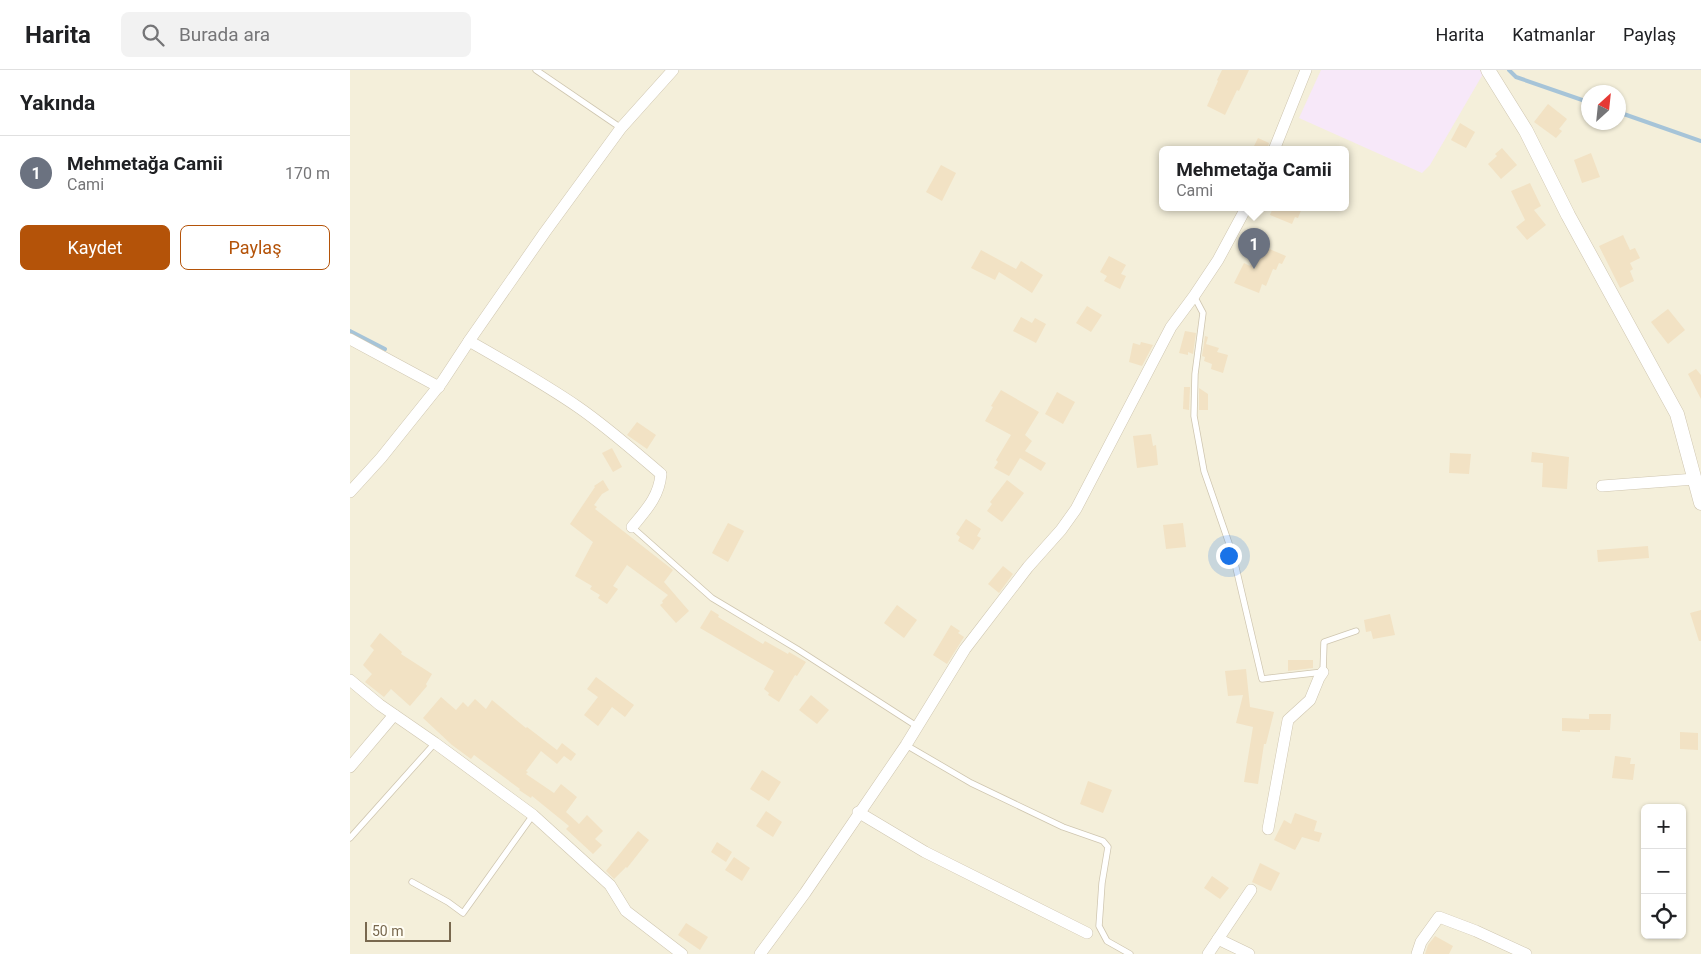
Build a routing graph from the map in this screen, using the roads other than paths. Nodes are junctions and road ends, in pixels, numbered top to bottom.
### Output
1 (536, 70) edge
2 (673, 70) edge
3 (1306, 70) edge
4 (1488, 70) edge
5 (621, 128) junction
6 (1276, 146) edge
7 (1244, 211) edge
8 (1194, 296) junction
9 (350, 338) edge
10 (469, 341) junction
11 (438, 388) junction
12 (1695, 479) junction
13 (1602, 486) dead end
14 (350, 492) edge
15 (1701, 503) edge
16 (632, 527) joint
17 (1356, 631) dead end
18 (1323, 672) junction
19 (350, 680) edge
20 (394, 715) junction
21 (918, 727) junction
22 (436, 743) junction
23 (906, 745) junction
24 (350, 767) edge
25 (858, 812) junction
26 (533, 815) junction
27 (1268, 829) dead end
28 (350, 838) edge
29 (412, 882) dead end
30 (1250, 890) dead end
31 (1086, 933) dead end
32 (1218, 939) junction
33 (682, 954) edge
34 (760, 954) edge
35 (1130, 954) edge
36 (1208, 954) edge
37 (1250, 954) edge
38 (1417, 954) edge
39 (1526, 954) edge

1 - 5 lane
2 - 5 street
3 - 6 street
4 - 12 street
5 - 10 street
7 - 8 street
8 - 18 lane
8 - 21 street
9 - 11 street
10 - 11 street
10 - 16 street
11 - 14 street
12 - 13 street
12 - 15 street
16 - 21 lane
17 - 18 lane
18 - 27 street
19 - 20 street
20 - 22 street
20 - 24 street
21 - 23 street
22 - 26 street
22 - 28 lane
23 - 25 street
23 - 35 lane
25 - 31 street
25 - 34 street
26 - 29 lane
26 - 33 street
30 - 32 street
32 - 36 street
32 - 37 street
38 - 39 street

